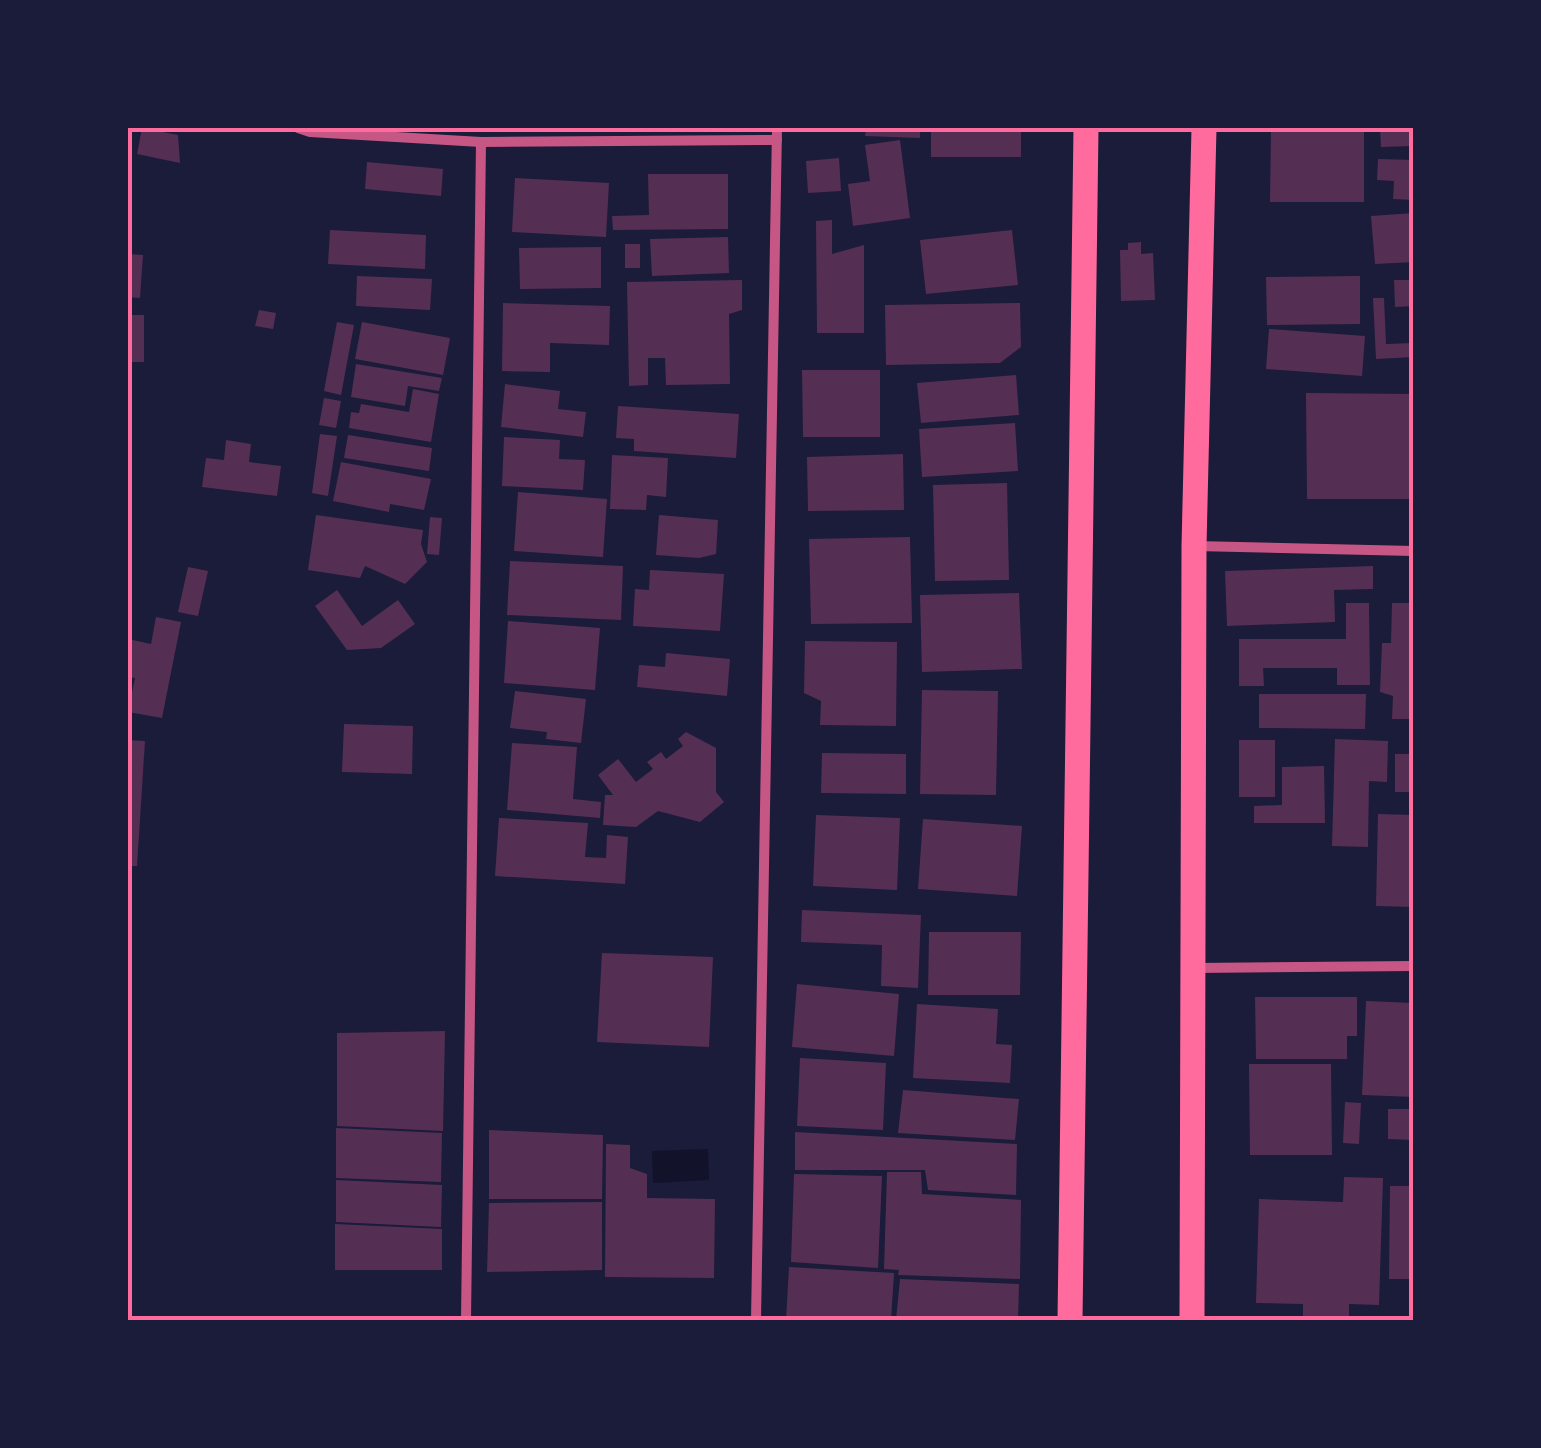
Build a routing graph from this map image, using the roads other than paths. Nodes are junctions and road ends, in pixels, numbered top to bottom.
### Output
1 (298, 128) edge
2 (777, 128) edge
3 (1086, 128) edge
4 (1204, 128) edge
5 (777, 140) junction
6 (481, 142) junction
7 (1194, 546) junction
8 (1414, 551) edge
9 (1414, 966) edge
10 (1194, 968) junction
11 (466, 1320) edge
12 (756, 1320) edge
13 (1070, 1320) edge
14 (1192, 1320) edge

1 - 6 street
2 - 5 street
3 - 13 main road
4 - 7 main road
5 - 6 street
5 - 12 street
6 - 11 street
7 - 8 street
7 - 10 main road
9 - 10 street
10 - 14 main road

